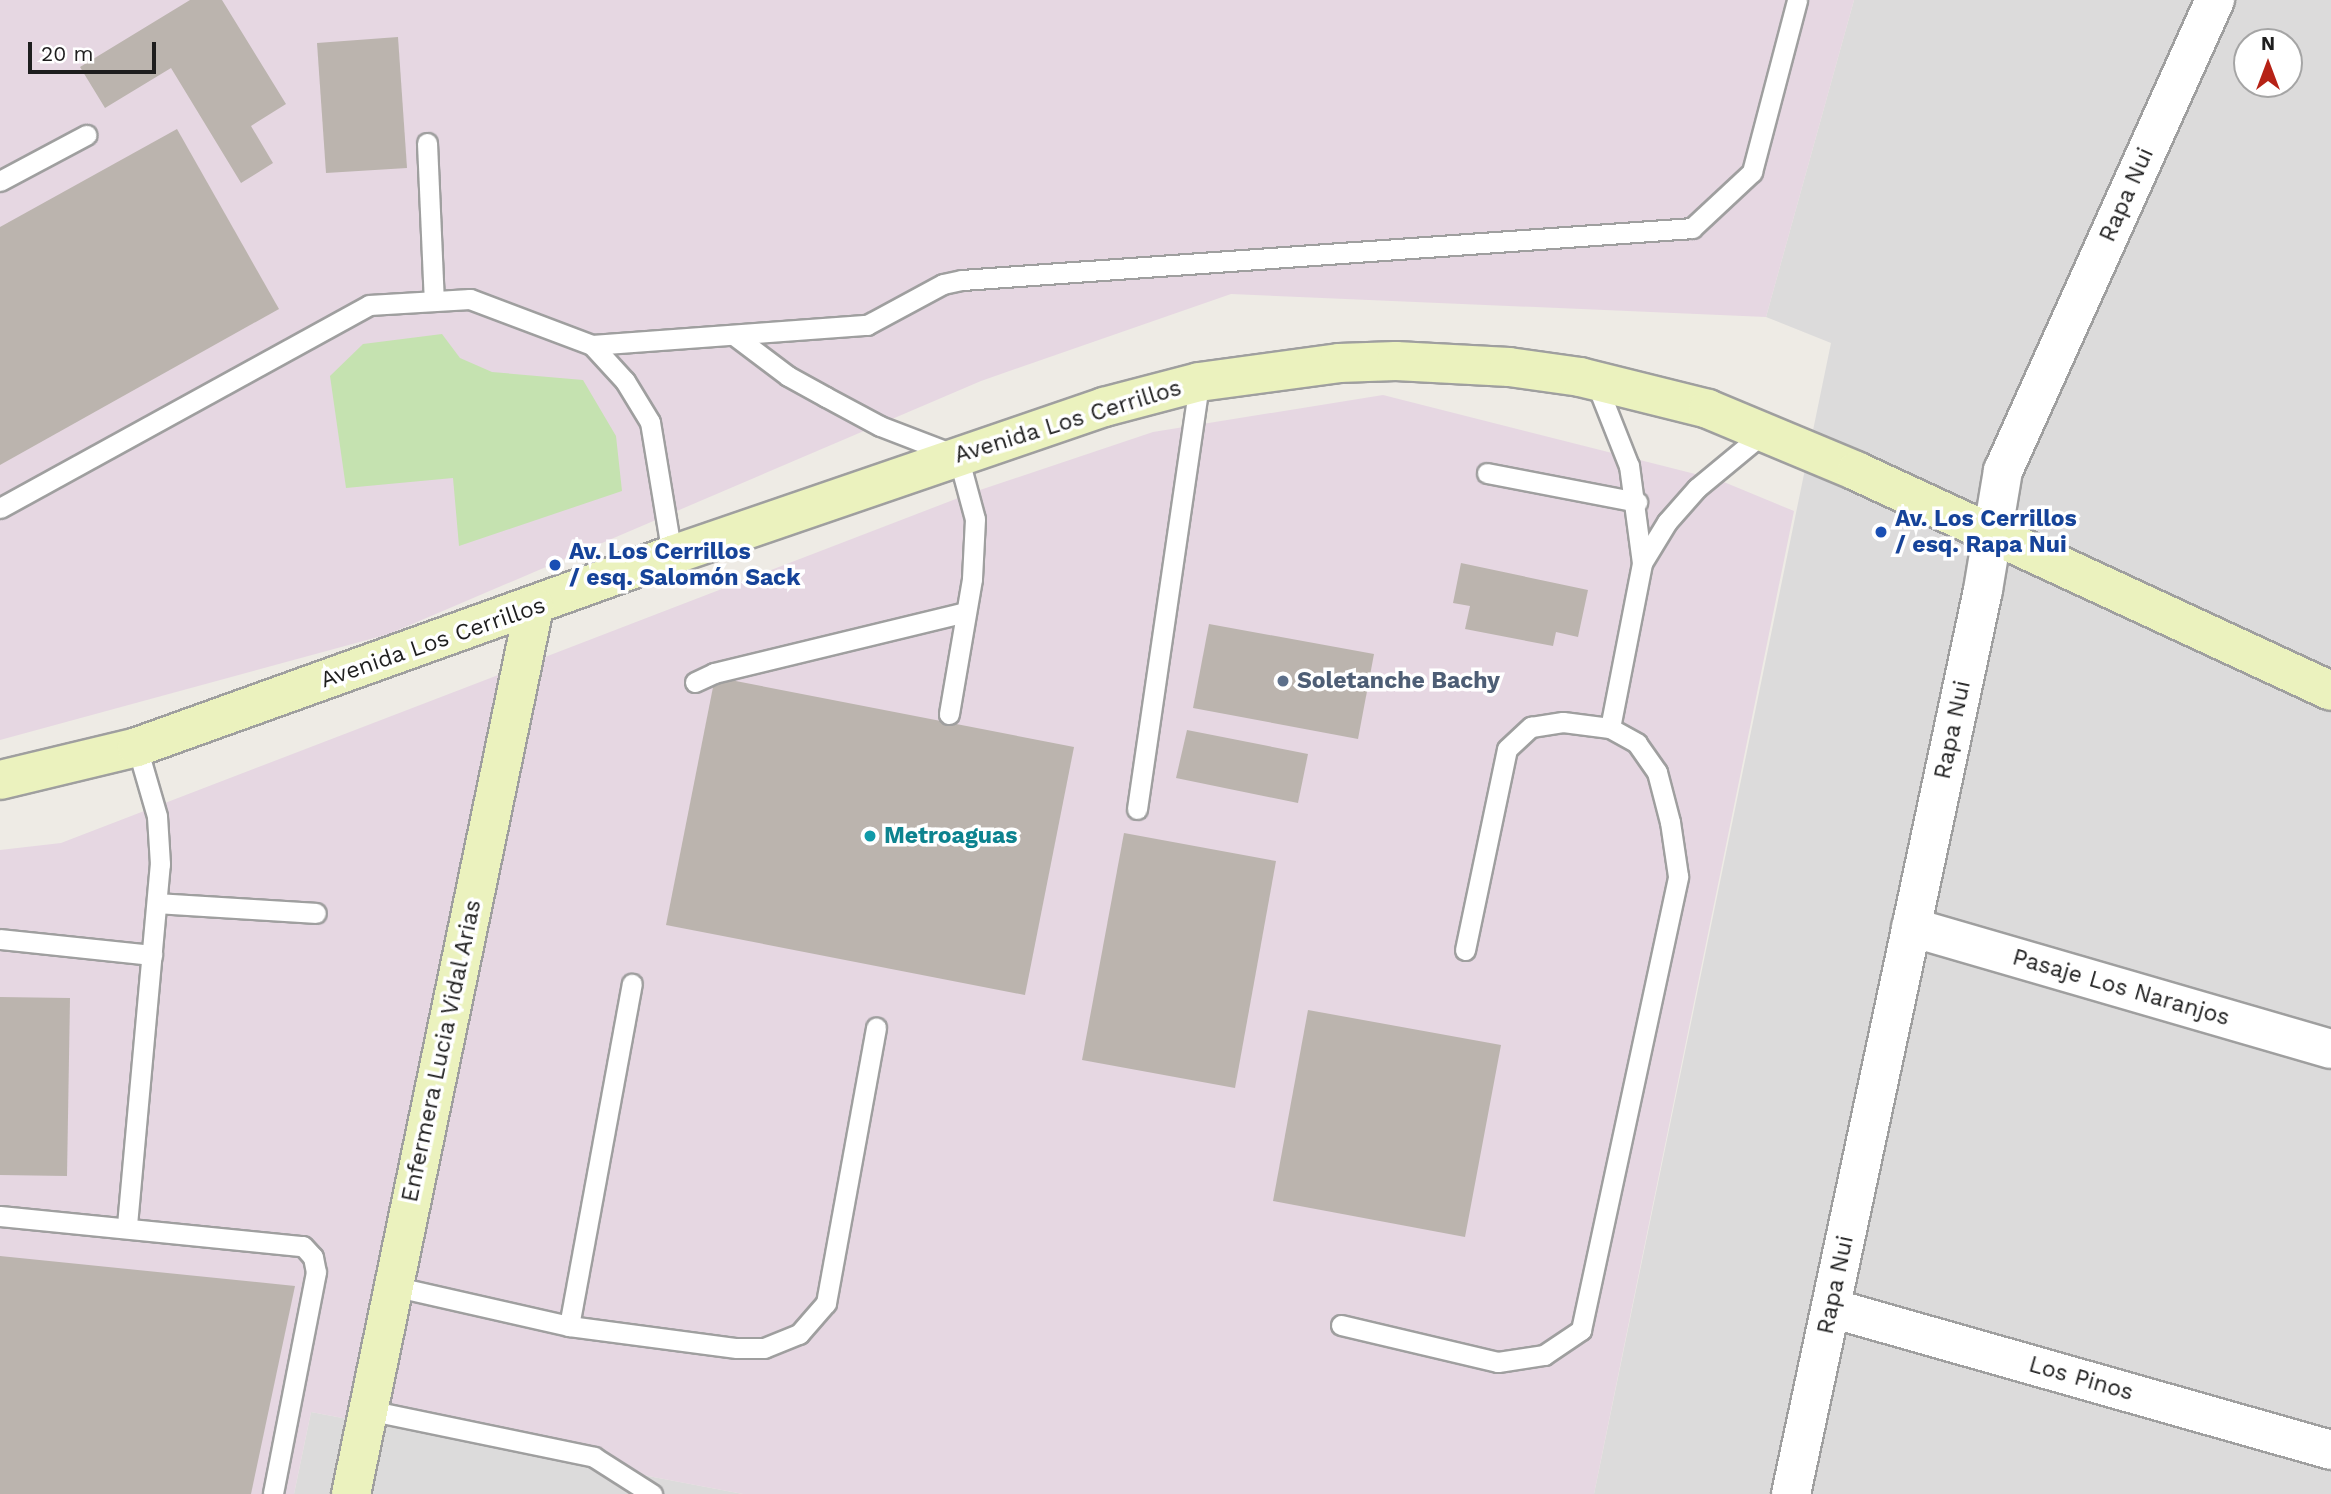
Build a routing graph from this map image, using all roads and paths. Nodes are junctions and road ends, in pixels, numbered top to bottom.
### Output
1 (1797, 0) edge
2 (2215, 0) edge
3 (86, 135) dead end
4 (427, 143) dead end
5 (0, 181) edge
6 (435, 301) junction
7 (735, 337) junction
8 (592, 345) junction
9 (1595, 380) junction
10 (1199, 382) junction
11 (1766, 431) junction
12 (958, 456) junction
13 (1487, 473) dead end
14 (1637, 502) junction
15 (0, 508) edge
16 (1990, 535) junction
17 (672, 555) junction
18 (1642, 563) junction
19 (534, 607) junction
20 (966, 612) junction
21 (695, 682) dead end
22 (2330, 689) edge
23 (949, 714) dead end
24 (1610, 728) junction
25 (137, 747) junction
26 (0, 780) edge
27 (1137, 809) dead end
28 (157, 903) junction
29 (316, 913) dead end
30 (1911, 928) junction
31 (0, 939) edge
32 (1465, 950) dead end
33 (152, 955) junction
34 (632, 984) dead end
35 (876, 1027) dead end
36 (2331, 1049) edge
37 (0, 1216) edge
38 (127, 1226) junction
39 (393, 1286) junction
40 (1831, 1308) junction
41 (1341, 1325) dead end
42 (569, 1326) junction
43 (368, 1410) junction
44 (2331, 1450) edge
45 (273, 1494) edge
46 (351, 1494) edge
47 (652, 1494) edge
48 (1791, 1494) edge

1 - 7 lane
2 - 16 street, Rapa Nui
3 - 5 lane
4 - 6 lane
6 - 8 lane
6 - 15 lane
7 - 8 lane
7 - 12 lane
8 - 17 lane
9 - 10 street, Avenida Los Cerrillos
9 - 11 street, Avenida Los Cerrillos
9 - 14 lane
10 - 12 street, Avenida Los Cerrillos
10 - 27 lane
11 - 16 street, Avenida Los Cerrillos
11 - 18 lane
12 - 17 street, Avenida Los Cerrillos
12 - 20 lane
13 - 14 lane
14 - 18 lane
16 - 22 street, Avenida Los Cerrillos
16 - 30 street, Rapa Nui
17 - 19 street, Avenida Los Cerrillos
18 - 24 lane
19 - 25 street, Avenida Los Cerrillos
19 - 39 street, Enfermera Lucia Vidal Arias
20 - 21 lane
20 - 23 lane
24 - 32 lane
24 - 41 lane
25 - 26 street, Avenida Los Cerrillos
25 - 28 lane
28 - 29 lane
28 - 33 lane
30 - 36 street, Pasaje Los Naranjos
30 - 40 street, Rapa Nui
31 - 33 lane
33 - 38 lane
34 - 42 lane
35 - 42 lane
37 - 38 lane
38 - 45 lane
39 - 42 lane
39 - 43 street, Enfermera Lucia Vidal Arias
40 - 44 street, Los Pinos
40 - 48 street, Rapa Nui
43 - 46 street, Enfermera Lucia Vidal Arias
43 - 47 lane

